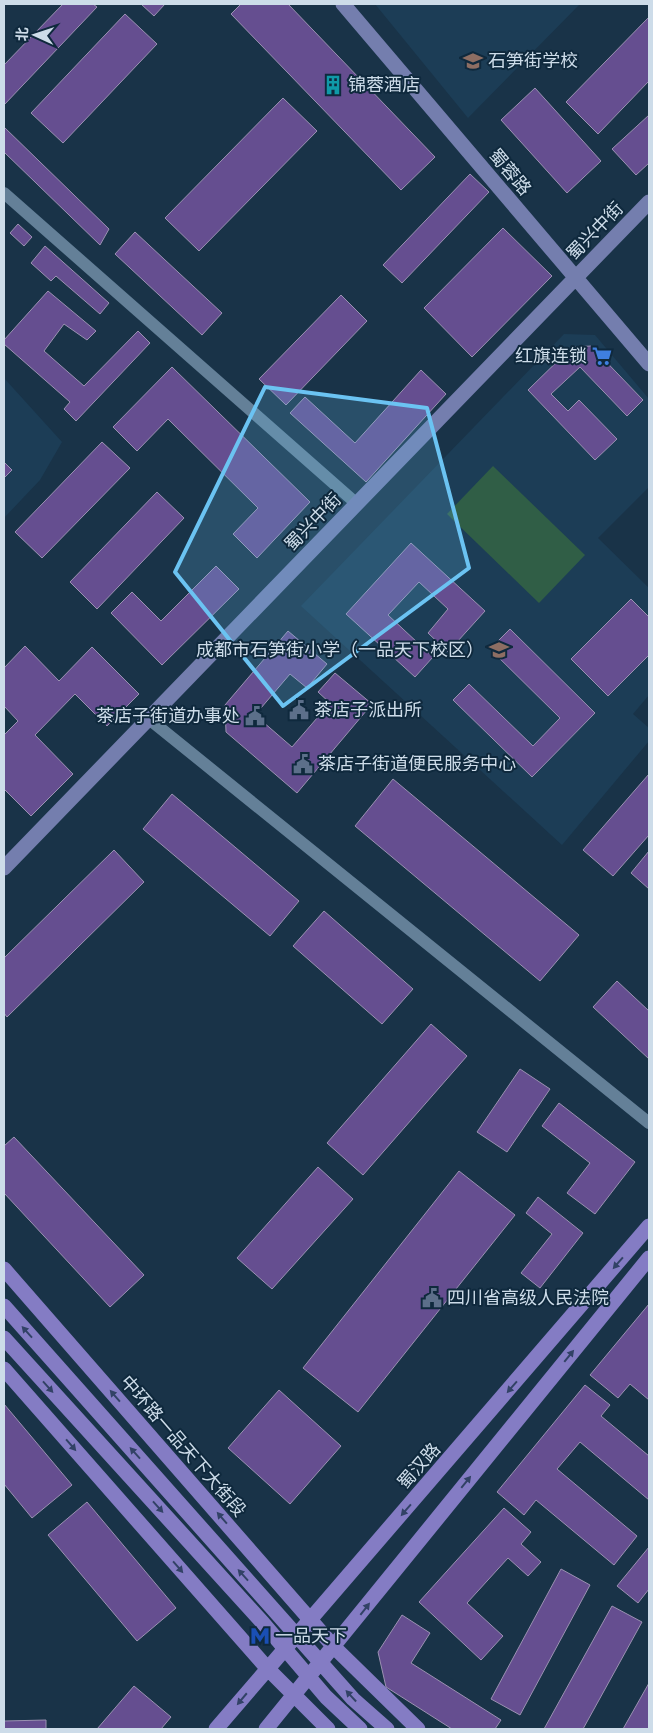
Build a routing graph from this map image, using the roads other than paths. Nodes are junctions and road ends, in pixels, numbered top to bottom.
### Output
1 (343, 4) edge
2 (4, 193) edge
3 (649, 202) edge
4 (575, 278) junction
5 (649, 364) edge
6 (357, 504) junction
7 (149, 719) junction
8 (4, 868) edge
9 (649, 1123) edge
10 (649, 1226) edge
11 (649, 1258) edge
12 (4, 1269) edge
13 (4, 1306) edge
14 (4, 1338) edge
15 (4, 1369) edge
16 (311, 1620) junction
17 (334, 1647) junction
18 (267, 1668) junction
19 (294, 1696) junction
20 (216, 1729) edge
21 (266, 1729) edge
22 (328, 1729) edge
23 (360, 1729) edge
24 (387, 1729) edge
25 (418, 1729) edge

1 - 4 street, 蜀蓉路
2 - 6 street
3 - 4 street, 蜀兴中街
4 - 5 street, 蜀蓉路
4 - 6 street, 蜀兴中街
6 - 7 street, 蜀兴中街
7 - 8 street, 蜀兴中街
7 - 9 street
10 -> 16 main road, 蜀汉路
17 -> 11 main road
16 -> 12 main road, 中环路一品天下大街段
24 -> 13 main road
14 -> 23 main road
15 -> 18 main road
16 - 17 main road, 中环路一品天下大街段
16 - 18 main road, 蜀汉路
17 - 19 main road
17 - 25 main road, 中环路一品天下大街段
18 - 19 main road
18 -> 20 main road, 蜀汉路
19 - 21 main road
19 - 22 main road

